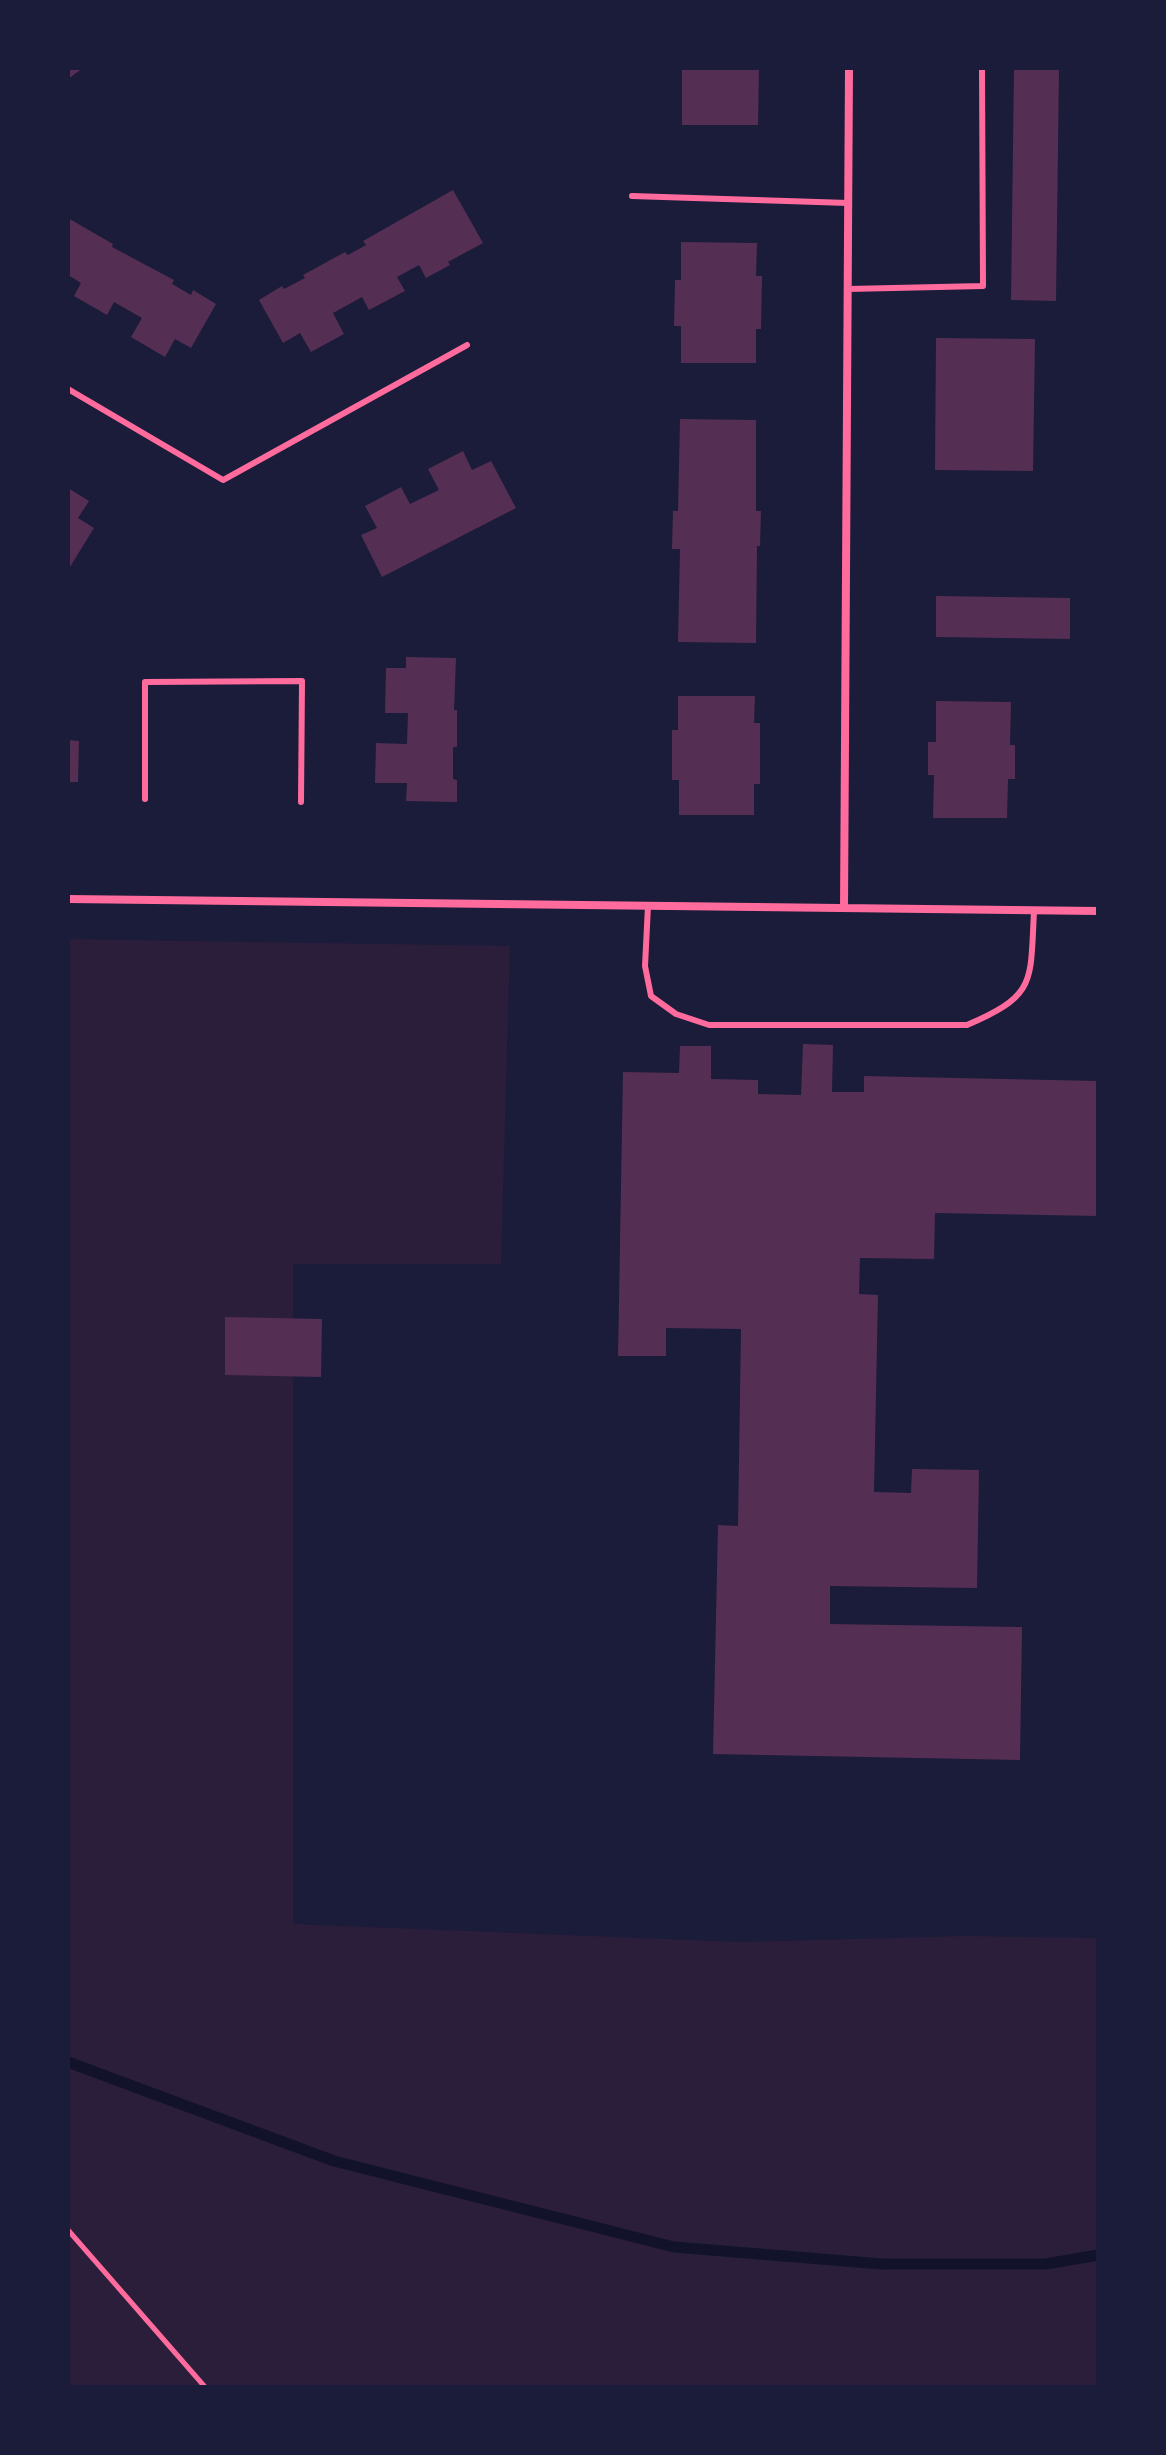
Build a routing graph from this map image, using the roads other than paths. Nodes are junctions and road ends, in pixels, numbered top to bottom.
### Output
1 (849, 68) edge
2 (982, 68) edge
3 (632, 196) dead end
4 (848, 203) junction
5 (848, 289) junction
6 (467, 345) dead end
7 (68, 389) edge
8 (145, 799) dead end
9 (301, 802) dead end
10 (68, 899) edge
11 (648, 906) junction
12 (844, 908) junction
13 (1098, 911) edge
14 (1034, 912) junction

1 - 4 street
2 - 5 lane
3 - 4 lane
4 - 5 street
5 - 12 street
6 - 7 lane
8 - 9 lane
10 - 11 street
11 - 12 street
11 - 14 lane
12 - 14 street
13 - 14 street

